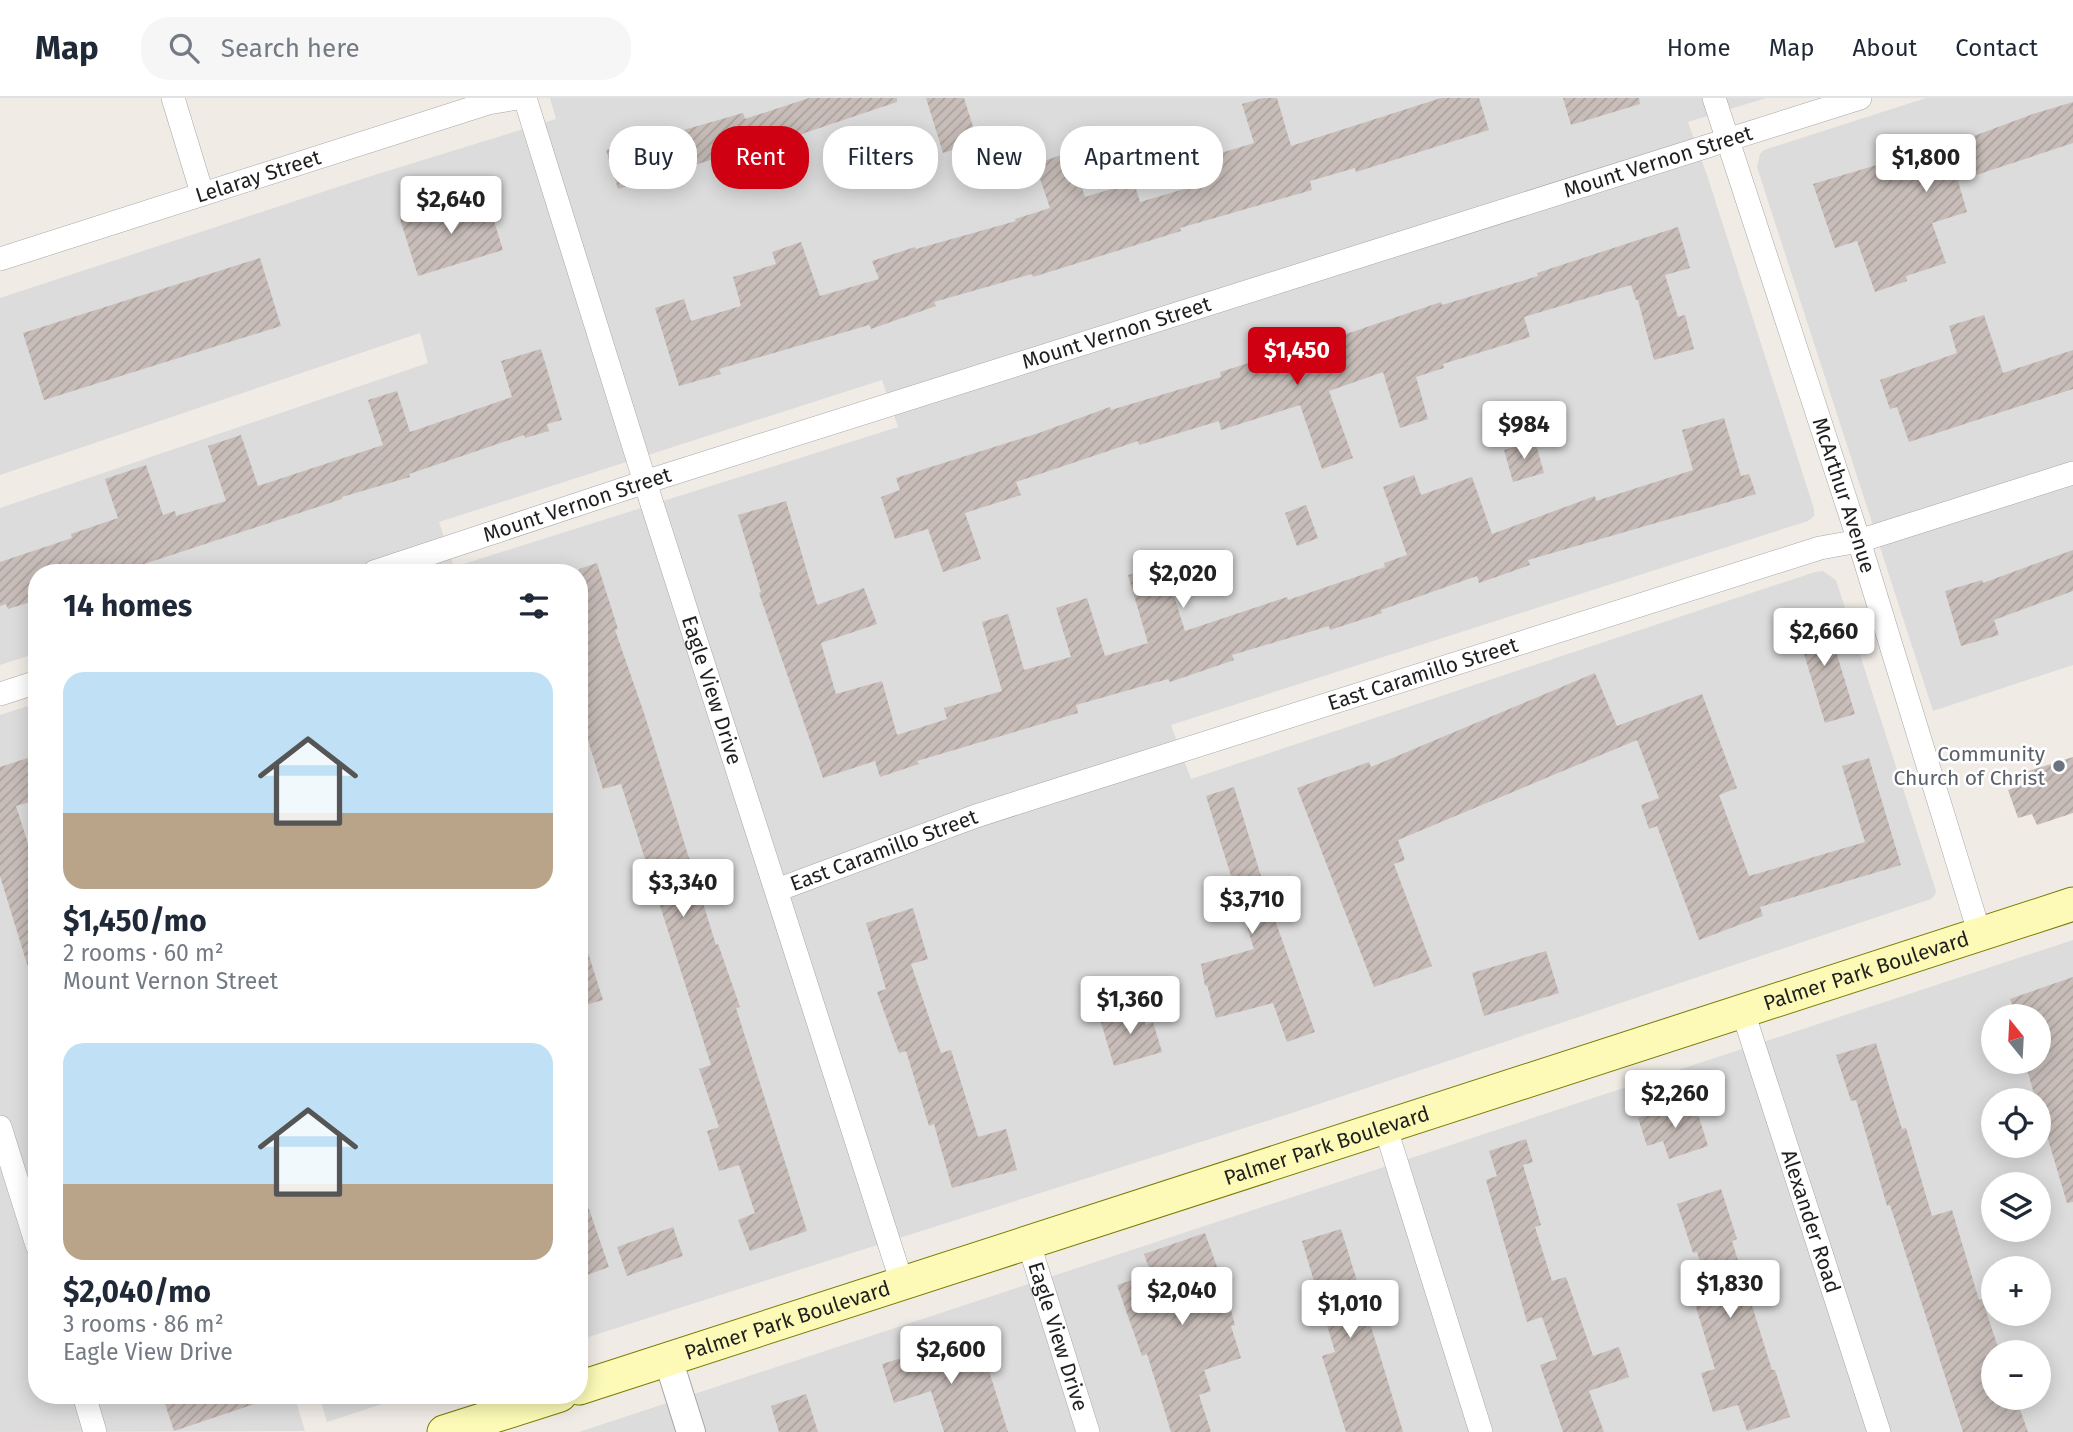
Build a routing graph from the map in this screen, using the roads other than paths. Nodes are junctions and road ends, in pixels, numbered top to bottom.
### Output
1 (173, 98) edge
2 (519, 98) edge
3 (525, 98) edge
4 (1714, 98) edge
5 (1860, 98) edge
6 (1727, 140) junction
7 (202, 193) junction
8 (0, 259) edge
9 (2073, 473) edge
10 (645, 482) junction
11 (1859, 541) junction
12 (398, 564) edge
13 (28, 685) edge
14 (0, 694) edge
15 (777, 890) junction
16 (2073, 904) edge
17 (1980, 935) junction
18 (1743, 1012) junction
19 (1385, 1126) junction
20 (0, 1127) edge
21 (28, 1216) edge
22 (1028, 1241) junction
23 (902, 1283) junction
24 (668, 1359) junction
25 (588, 1385) edge
26 (87, 1404) edge
27 (525, 1404) edge
28 (96, 1432) edge
29 (443, 1432) edge
30 (691, 1432) edge
31 (1088, 1432) edge
32 (1481, 1432) edge
33 (1879, 1432) edge

1 - 7 street
2 - 7 street, Lelaray Street
3 - 10 street, Eagle View Drive
4 - 6 street, McArthur Avenue
5 - 6 street, Mount Vernon Street
6 - 10 street, Mount Vernon Street
6 - 11 street, McArthur Avenue
7 - 8 street, Lelaray Street
9 - 11 street, East Caramillo Street
10 - 12 street, Mount Vernon Street
10 - 15 street, Eagle View Drive
11 - 15 street, East Caramillo Street
11 - 17 street, McArthur Avenue
13 - 14 street
15 - 23 street, Eagle View Drive
16 - 17 main road, Palmer Park Boulevard
17 - 18 main road, Palmer Park Boulevard
18 - 19 main road, Palmer Park Boulevard
18 - 33 street, Alexander Road
19 - 22 main road, Palmer Park Boulevard
19 - 32 street
20 - 21 street
22 - 23 main road, Palmer Park Boulevard
22 - 31 street, Eagle View Drive
23 - 24 main road, Palmer Park Boulevard
24 - 25 main road, Palmer Park Boulevard
24 - 30 street
26 - 28 street
27 - 29 main road

